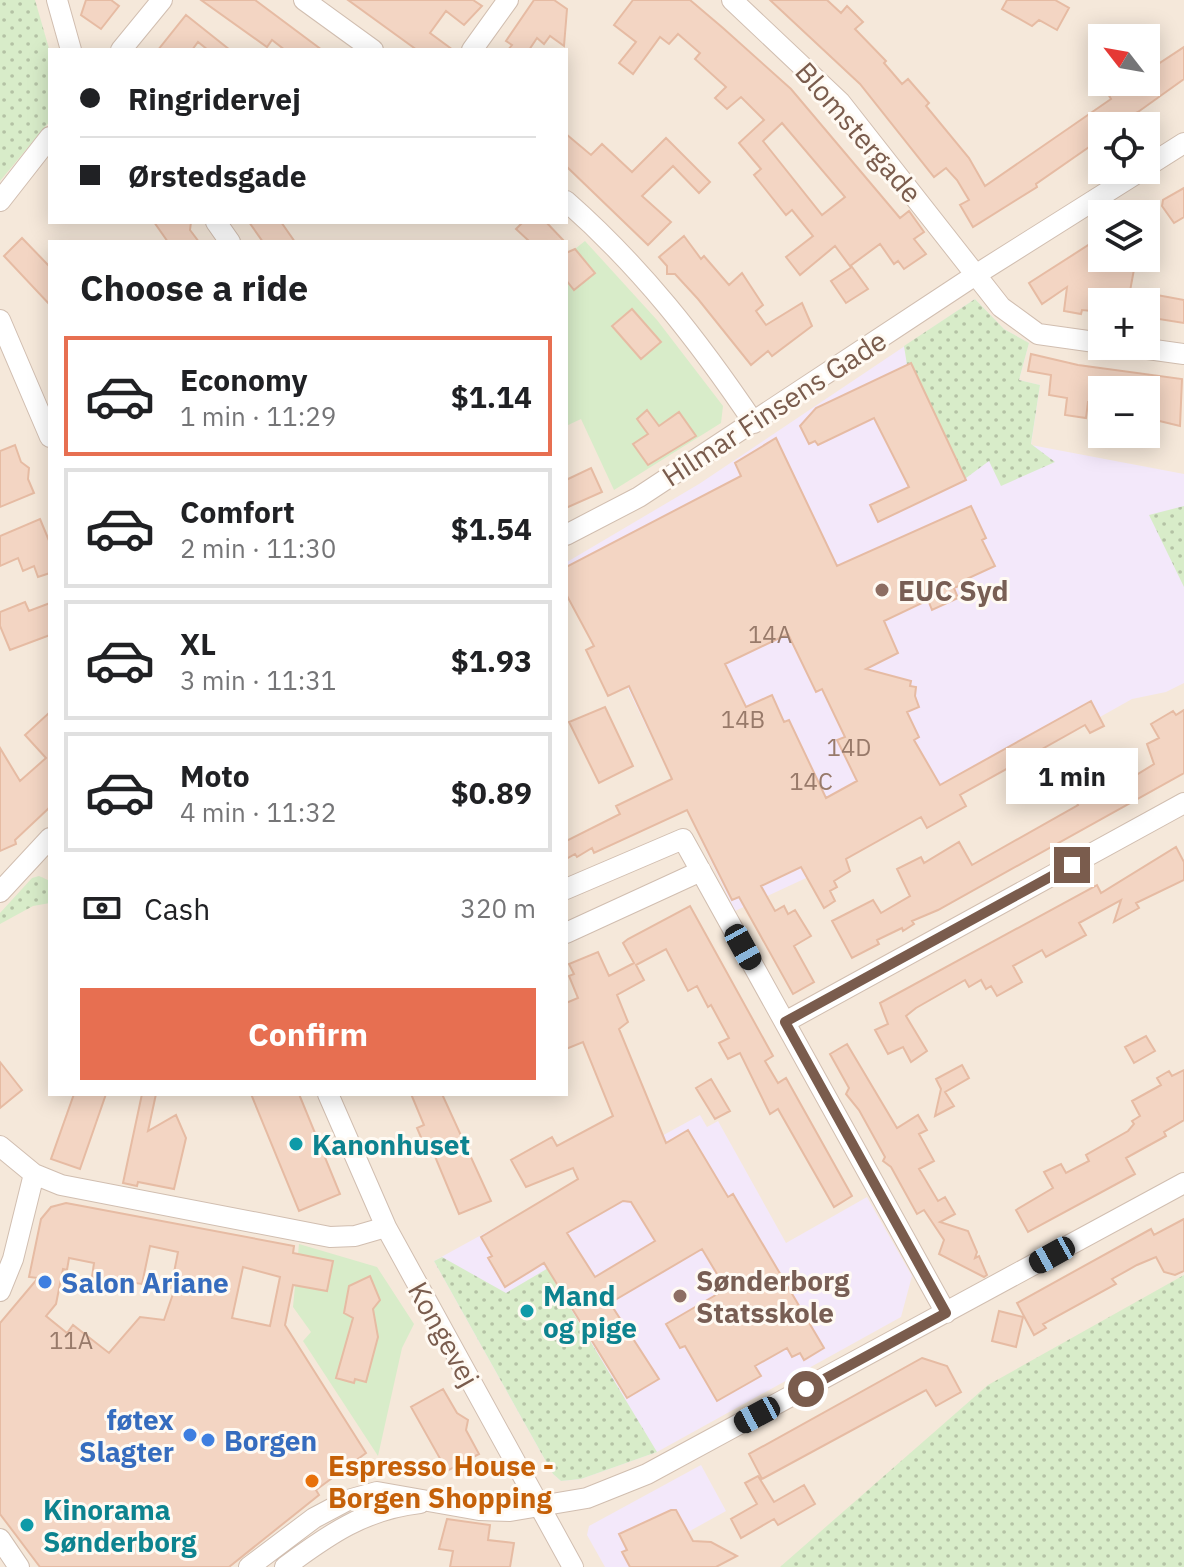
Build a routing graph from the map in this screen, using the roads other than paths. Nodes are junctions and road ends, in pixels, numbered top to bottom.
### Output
1 (57, 0) edge
2 (162, 0) edge
3 (304, 0) edge
4 (508, 0) edge
5 (732, 0) edge
6 (70, 48) edge
7 (123, 48) edge
8 (370, 48) edge
9 (473, 48) edge
10 (48, 140) edge
11 (1184, 143) edge
12 (1160, 159) edge
13 (1120, 184) edge
14 (0, 201) edge
15 (568, 203) edge
16 (977, 274) junction
17 (0, 320) edge
18 (1088, 341) edge
19 (1160, 351) edge
20 (1184, 354) edge
21 (754, 423) junction
22 (48, 432) edge
23 (568, 534) edge
24 (1184, 803) edge
25 (48, 840) edge
26 (701, 871) junction
27 (568, 888) edge
28 (0, 892) edge
29 (568, 934) edge
30 (785, 1022) junction
31 (329, 1096) edge
32 (0, 1146) edge
33 (34, 1174) junction
34 (1184, 1183) edge
35 (386, 1227) junction
36 (0, 1291) edge
37 (946, 1313) junction
38 (363, 1506) junction
39 (541, 1508) junction
40 (0, 1539) edge
41 (19, 1567) edge
42 (249, 1567) edge
43 (285, 1567) edge
44 (573, 1567) edge

1 - 6 street
2 - 7 street
3 - 8 street
4 - 9 street
5 - 16 street, Blomstergade
10 - 14 street
11 - 12 street, Hilmar Finsens Gade
13 - 16 street, Hilmar Finsens Gade
15 - 21 street
16 - 18 street, Blomstergade
16 - 21 street, Hilmar Finsens Gade
17 - 22 street
19 - 20 street
21 - 23 street, Hilmar Finsens Gade
24 - 30 street
25 - 28 street
26 - 27 street
26 - 29 street
26 - 30 street
30 - 37 street
31 - 35 street, Kongevej
32 - 33 street
33 - 35 street
33 - 36 street
34 - 37 street
35 - 39 street, Kongevej
37 - 39 street
38 - 39 street
38 - 42 street
38 - 43 street
39 - 44 street, Kongevej
40 - 41 street

